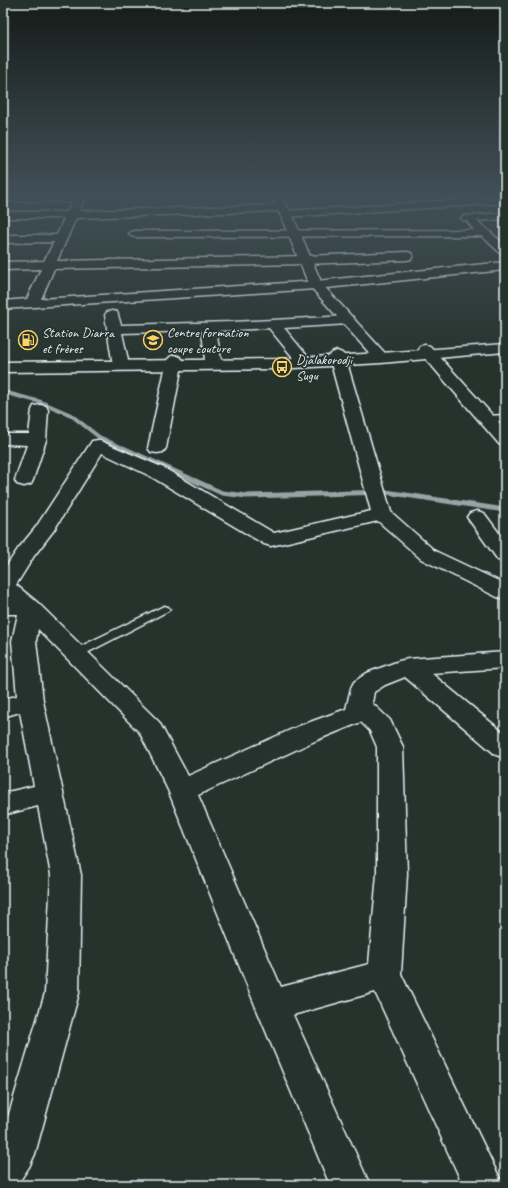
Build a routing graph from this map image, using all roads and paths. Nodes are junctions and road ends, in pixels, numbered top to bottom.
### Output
1 (54, 251) edge
2 (132, 251) edge
3 (222, 251) edge
4 (302, 251) edge
5 (407, 256) dead end
6 (305, 260) junction
7 (223, 262) junction
8 (129, 264) junction
9 (48, 265) junction
10 (3, 266) edge
11 (505, 266) edge
12 (26, 281) dead end
13 (41, 281) junction
14 (316, 285) junction
15 (227, 291) junction
16 (110, 298) junction
17 (32, 303) junction
18 (3, 305) edge
19 (231, 314) junction
20 (348, 320) junction
21 (273, 324) junction
22 (208, 326) junction
23 (115, 329) junction
24 (505, 344) edge
25 (505, 348) edge
26 (428, 352) junction
27 (380, 356) junction
28 (337, 358) junction
29 (120, 360) junction
30 (213, 360) junction
31 (303, 360) junction
32 (3, 362) edge
33 (174, 362) junction
34 (3, 367) edge
35 (40, 410) dead end
36 (505, 418) edge
37 (486, 419) junction
38 (3, 439) edge
39 (37, 440) junction
40 (505, 440) edge
41 (157, 448) dead end
42 (24, 480) dead end
43 (382, 514) junction
44 (477, 517) dead end
45 (505, 556) edge
46 (505, 592) edge
47 (10, 596) edge
48 (164, 609) dead end
49 (77, 653) junction
50 (505, 660) edge
51 (408, 667) junction
52 (16, 705) edge
53 (359, 706) junction
54 (505, 748) edge
55 (182, 790) junction
56 (49, 793) junction
57 (3, 804) edge
58 (384, 975) junction
59 (272, 1005) junction
60 (7, 1158) edge
61 (350, 1185) edge
62 (483, 1185) edge

1 - 9 street
2 - 8 street
3 - 7 street
4 - 6 street
5 - 6 street
6 - 7 street
6 - 14 street
7 - 8 street
7 - 15 street
8 - 9 street
9 - 10 street
9 - 13 street
11 - 14 street
12 - 13 street
13 - 17 street
14 - 15 street
14 - 20 street
15 - 16 street
15 - 19 street
16 - 17 street
16 - 23 street
17 - 18 street
19 - 21 street
19 - 22 street
20 - 21 street
20 - 27 street
21 - 31 street
22 - 23 street
22 - 30 street
23 - 29 street
24 - 26 street
25 - 26 street
26 - 27 street
26 - 37 street
27 - 28 street
28 - 31 street
28 - 43 street
29 - 32 street
29 - 33 street
30 - 31 street
30 - 33 street
31 - 33 street
33 - 34 street
33 - 41 street
35 - 39 street
36 - 37 lane
37 - 40 street
38 - 39 street
39 - 42 street
43 - 46 street
43 - 47 street
44 - 45 street
47 - 49 street
47 - 52 street
48 - 49 lane
49 - 55 street
50 - 51 street
51 - 53 street
51 - 54 street
52 - 56 street
53 - 55 street
53 - 58 street
55 - 59 street
56 - 57 street
56 - 60 street
58 - 59 street
58 - 62 street
59 - 61 street

